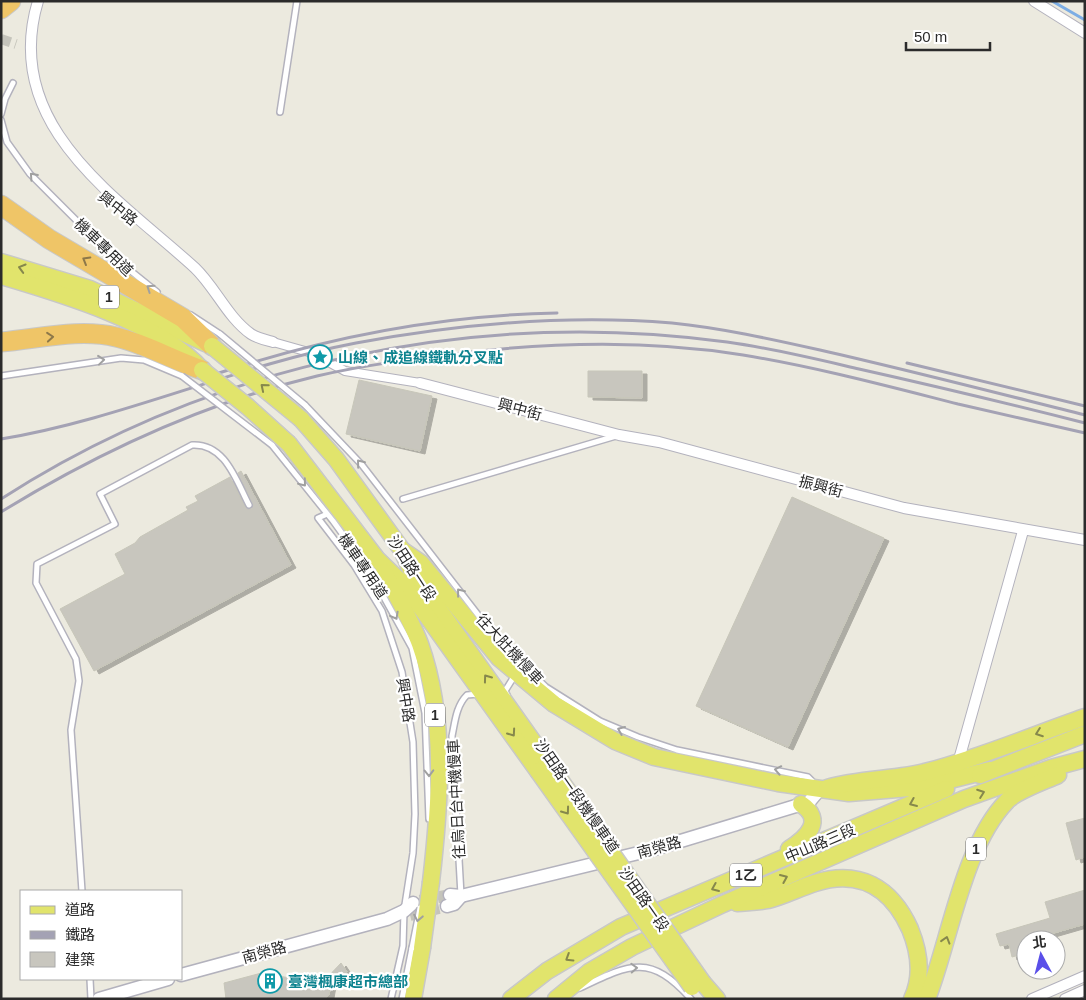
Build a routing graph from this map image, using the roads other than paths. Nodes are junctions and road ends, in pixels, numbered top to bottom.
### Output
1 (11, 1) edge
2 (38, 1) edge
3 (297, 1) edge
4 (1034, 1) edge
5 (1, 9) edge
6 (22, 29) dead end
7 (1085, 33) edge
8 (13, 78) joint
9 (16, 98) dead end
10 (280, 112) dead end
11 (1, 114) edge
12 (1, 120) edge
13 (75, 174) dead end
14 (1, 206) edge
15 (1, 262) edge
16 (1, 276) edge
17 (166, 298) dead end
18 (182, 308) dead end
19 (216, 340) junction
20 (1, 342) edge
21 (273, 342) joint
22 (202, 370) junction
23 (1, 376) edge
24 (420, 383) joint
25 (303, 412) junction
26 (619, 435) junction
27 (403, 499) dead end
28 (249, 504) dead end
29 (325, 515) dead end
30 (1023, 530) junction
31 (1085, 540) edge
32 (402, 550) junction
33 (378, 559) junction
34 (518, 667) junction
35 (485, 695) junction
36 (1085, 717) edge
37 (1085, 734) edge
38 (1085, 760) edge
39 (545, 763) junction
40 (958, 763) junction
41 (990, 770) junction
42 (820, 790) junction
43 (801, 804) junction
44 (765, 867) junction
45 (427, 885) junction
46 (82, 890) edge
47 (452, 899) joint
48 (723, 904) junction
49 (414, 906) junction
50 (417, 948) junction
51 (182, 975) edge
52 (1085, 976) edge
53 (90, 980) edge
54 (165, 980) edge
55 (699, 990) edge
56 (1085, 990) edge
57 (930, 995) edge
58 (91, 999) edge
59 (100, 999) edge
60 (391, 999) edge
61 (402, 999) edge
62 (413, 999) edge
63 (512, 999) edge
64 (556, 999) edge
65 (717, 999) edge
66 (723, 999) edge
67 (908, 999) edge
68 (912, 999) edge
69 (1032, 999) edge
70 (1065, 999) edge

1 - 5 highway
2 - 6 street
3 - 10 lane
4 - 7 street
8 - 9 street
8 - 11 lane
17 -> 12 lane, 機車專用道
13 - 21 street, 興中路
19 -> 14 highway
19 -> 15 main road, 沙田路一段 / 1
16 - 22 main road, 沙田路一段 / 1
18 - 19 lane
25 -> 19 main road, 沙田路一段 / 1, bridge
20 -> 22 highway
21 - 24 street
22 - 33 main road, 沙田路一段 / 1, bridge
23 -> 45 lane, 機車專用道, bridge
24 - 26 street, 興中街
25 - 32 main road, 沙田路一段 / 1
34 -> 25 lane, 往大肚機慢車
26 - 27 lane
26 - 30 street, 振興街
28 - 46 lane
29 - 49 lane, 興中路
30 - 31 street, 振興街
30 - 40 street
32 - 34 main road
39 -> 32 main road, 沙田路一段 / 1
33 - 35 main road, 沙田路一段 / 1
33 - 45 main road, 沙田路一段 / 1
34 - 39 lane, 沙田路一段機慢車道
42 -> 34 main road
35 -> 39 main road, 沙田路一段 / 1
35 - 47 lane, 往烏日台中機慢車
36 -> 40 main road
37 - 41 main road, 中山路三段 / 1乙
48 -> 38 main road, 中山路三段 / 1乙
57 -> 38 main road, 1
39 - 55 main road, 沙田路一段 / 1, bridge
40 - 42 main road
41 - 42 main road
41 -> 44 main road, 中山路三段 / 1乙
42 - 43 street, 南榮路
43 - 44 main road
43 - 47 street, 南榮路
44 -> 63 main road, 中山路三段 / 1乙
45 - 49 lane, 機車專用道
45 - 50 main road, 沙田路一段 / 1, bridge
48 - 64 main road, 中山路三段
48 - 67 lane
48 - 68 main road
49 -> 50 lane, 機車專用道, bridge
49 - 51 street, 南榮路
49 - 60 lane
50 - 61 lane, 機車專用道
50 - 62 main road, 沙田路一段 / 1
52 - 69 street
53 - 58 lane
54 - 59 street
64 -> 55 lane
55 - 65 main road, 沙田路一段 / 1
55 - 66 lane
56 - 70 street

